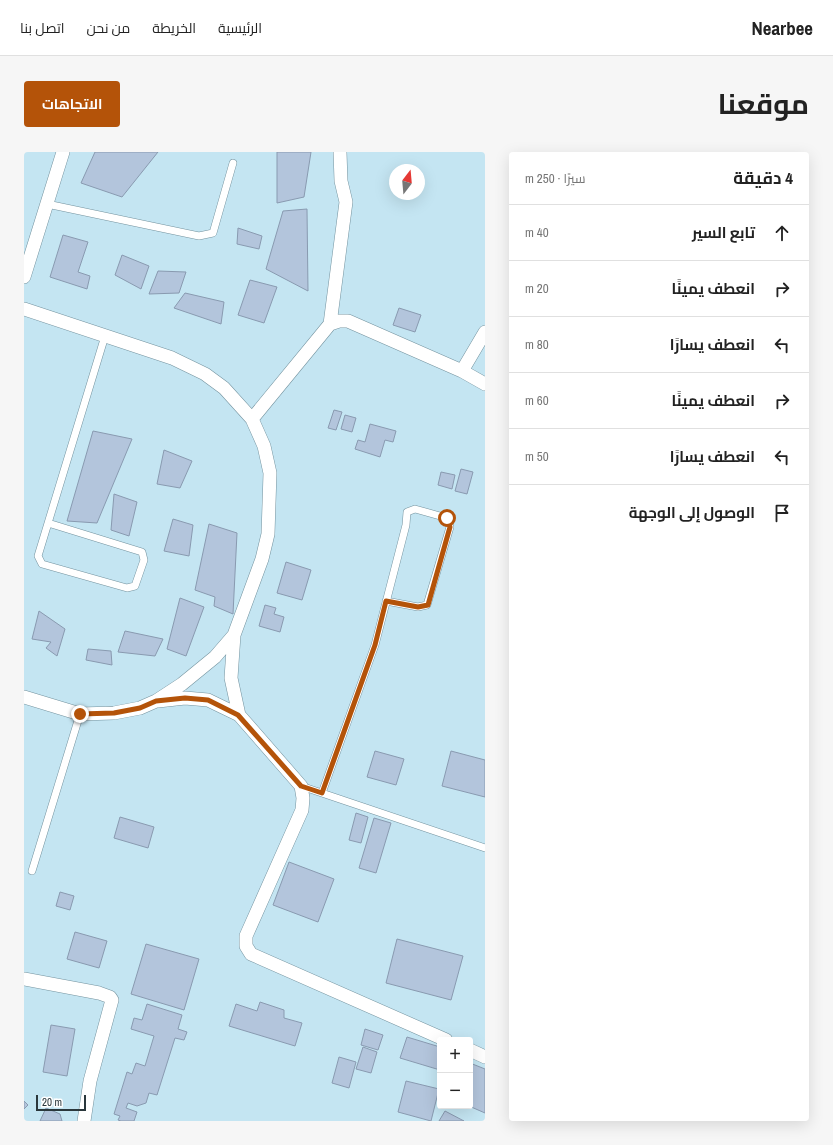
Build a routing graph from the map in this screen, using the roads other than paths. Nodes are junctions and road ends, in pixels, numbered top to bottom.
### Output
1 (63, 152) edge
2 (340, 152) edge
3 (233, 163) dead end
4 (47, 204) junction
5 (24, 277) edge
6 (24, 309) edge
7 (330, 324) junction
8 (485, 332) edge
9 (105, 336) junction
10 (462, 371) junction
11 (485, 384) edge
12 (252, 419) junction
13 (48, 523) junction
14 (386, 601) junction
15 (234, 635) junction
16 (24, 698) edge
17 (156, 701) junction
18 (80, 714) junction
19 (238, 715) junction
20 (301, 786) junction
21 (322, 793) junction
22 (485, 848) edge
23 (32, 871) dead end
24 (24, 979) edge
25 (439, 1037) edge
26 (473, 1051) edge
27 (485, 1057) edge
28 (84, 1121) edge

1 - 4 street
2 - 7 street
3 - 4 lane
4 - 5 street
6 - 9 street
7 - 10 street
7 - 12 street
8 - 10 street
9 - 12 street
9 - 13 lane
10 - 11 street
12 - 15 street
13 - 13 lane
14 - 14 lane
14 - 21 lane
15 - 17 street
15 - 19 street
16 - 18 street
17 - 18 street
17 - 19 street
18 - 23 lane
19 - 20 street
20 - 21 lane
20 - 25 street
21 - 22 lane
24 - 28 street
26 - 27 street

